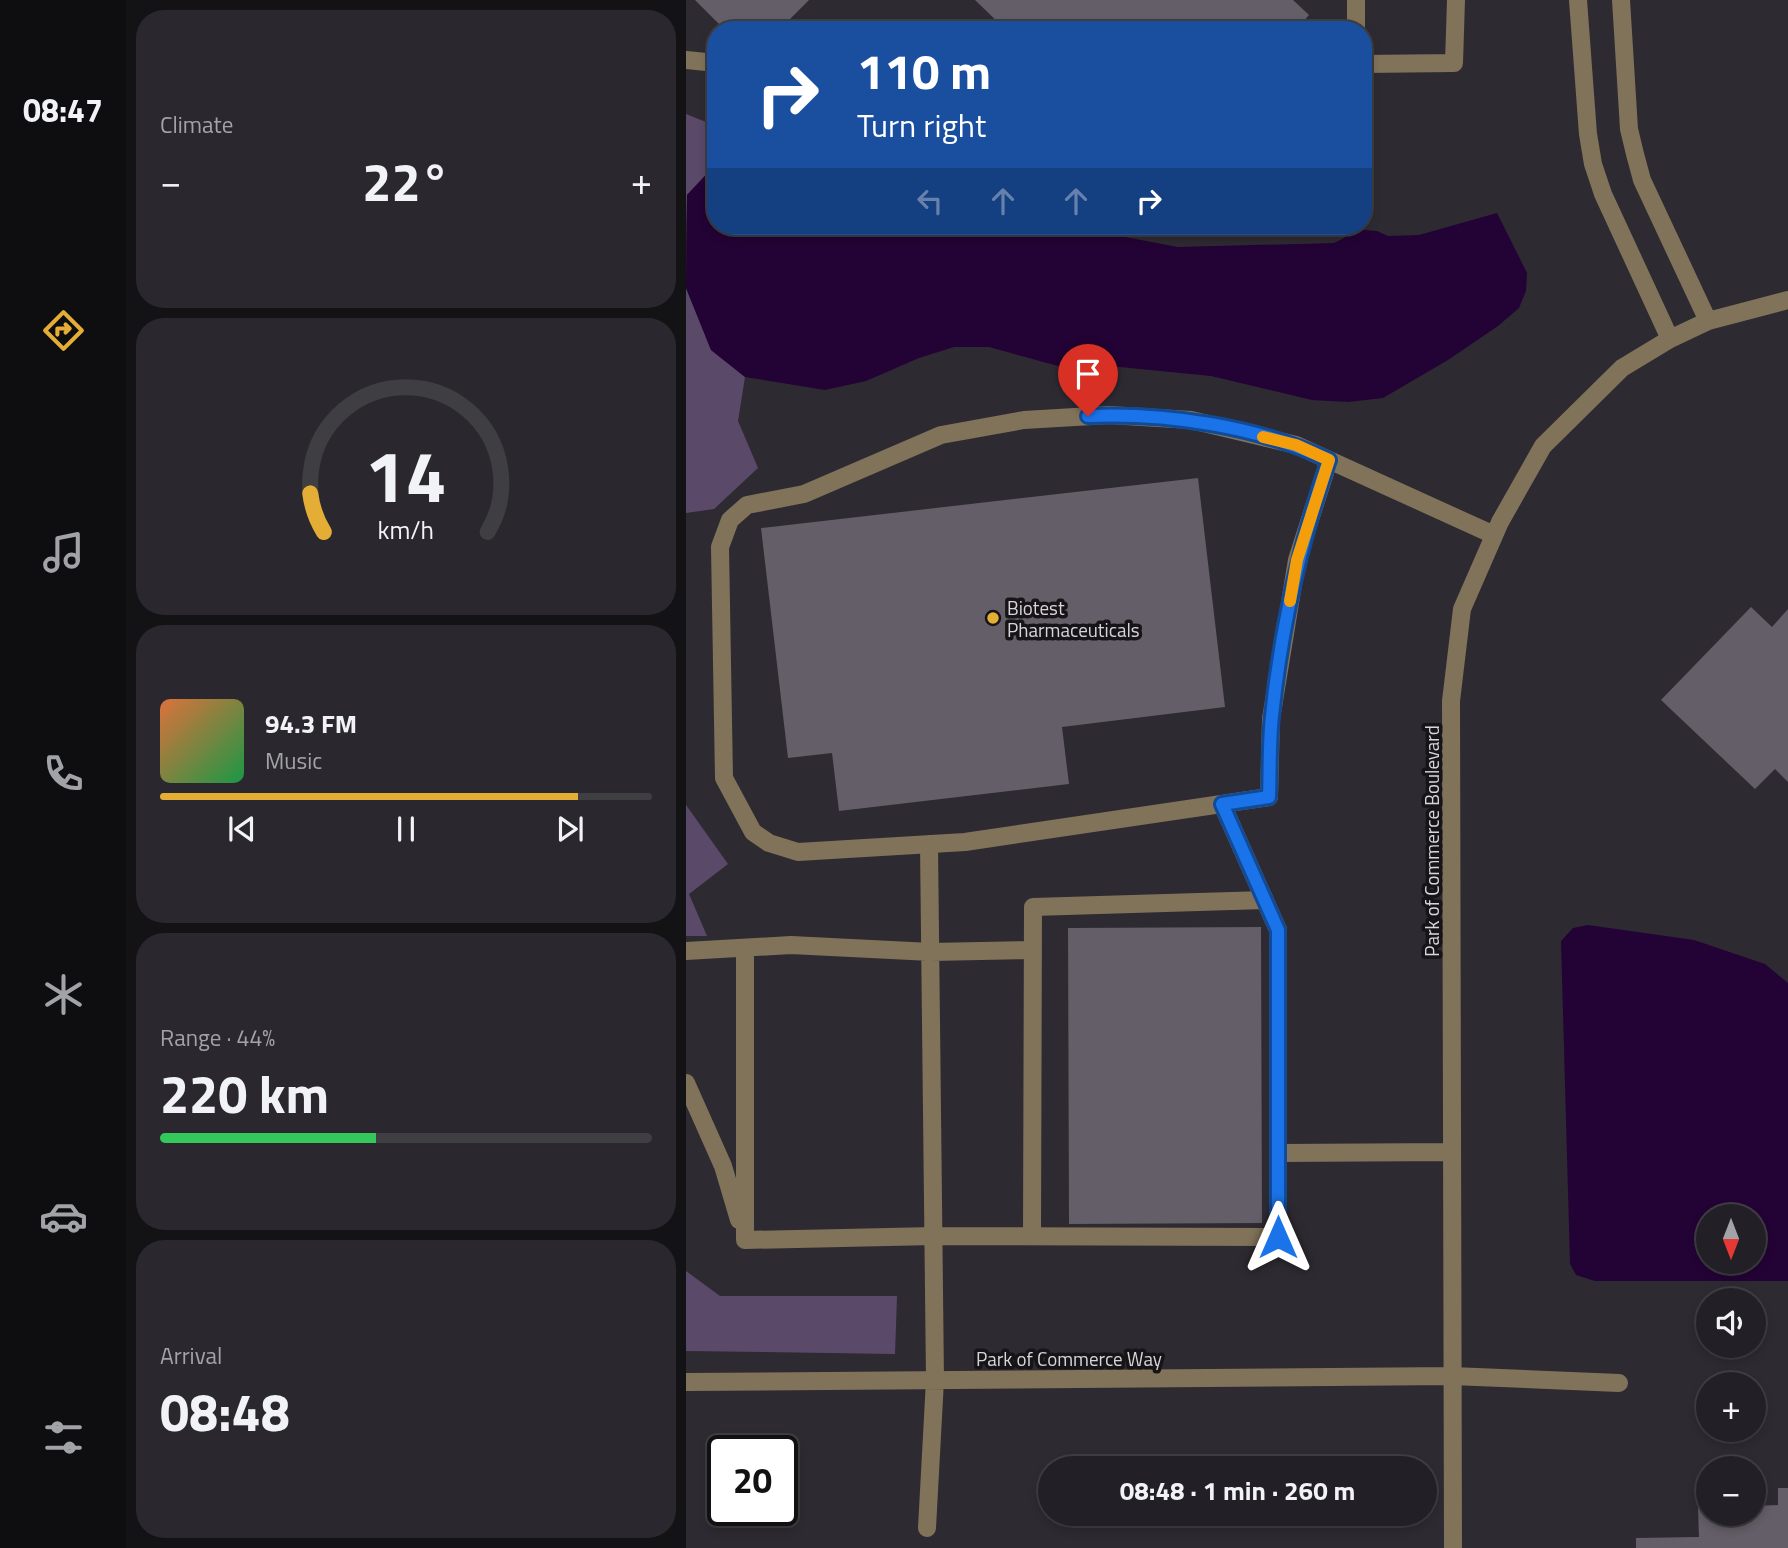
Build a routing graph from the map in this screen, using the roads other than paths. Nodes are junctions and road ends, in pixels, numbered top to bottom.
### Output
1 (1356, 0) edge
2 (1456, 0) edge
3 (1578, 0) edge
4 (1621, 0) edge
5 (1356, 21) edge
6 (686, 60) edge
7 (707, 62) edge
8 (1372, 64) edge
9 (1788, 300) edge
10 (1708, 321) junction
11 (1670, 339) junction
12 (1329, 460) junction
13 (1494, 536) junction
14 (1222, 804) junction
15 (929, 844) junction
16 (1265, 900) junction
17 (745, 948) junction
18 (1033, 950) junction
19 (686, 951) edge
20 (931, 952) junction
21 (686, 1083) edge
22 (1452, 1152) junction
23 (1278, 1153) junction
24 (934, 1236) junction
25 (1032, 1236) junction
26 (746, 1240) junction
27 (1452, 1376) junction
28 (935, 1380) junction
29 (686, 1382) edge
30 (1619, 1383) dead end
31 (927, 1528) dead end
32 (1453, 1548) edge

1 - 5 street
2 - 8 street
3 - 11 street
4 - 10 street
6 - 7 street
9 - 10 street, Park of Commerce Boulevard
10 - 11 street, Park of Commerce Boulevard
11 - 13 street, Park of Commerce Boulevard
12 - 13 street
12 - 14 street
12 - 15 street
13 - 22 street, Park of Commerce Boulevard
14 - 15 street
14 - 16 street
15 - 20 street
16 - 18 street
16 - 23 street
17 - 19 street
17 - 20 street
17 - 26 street
18 - 20 street
18 - 25 street
20 - 24 street
21 - 26 street
22 - 23 street
22 - 27 street, Park of Commerce Boulevard
23 - 25 street
24 - 25 street
24 - 26 street
24 - 28 street
27 - 28 street, Park of Commerce Way
27 - 30 street, Park of Commerce Way
27 - 32 street, Park of Commerce Boulevard
28 - 29 street, Park of Commerce Way
28 - 31 street

